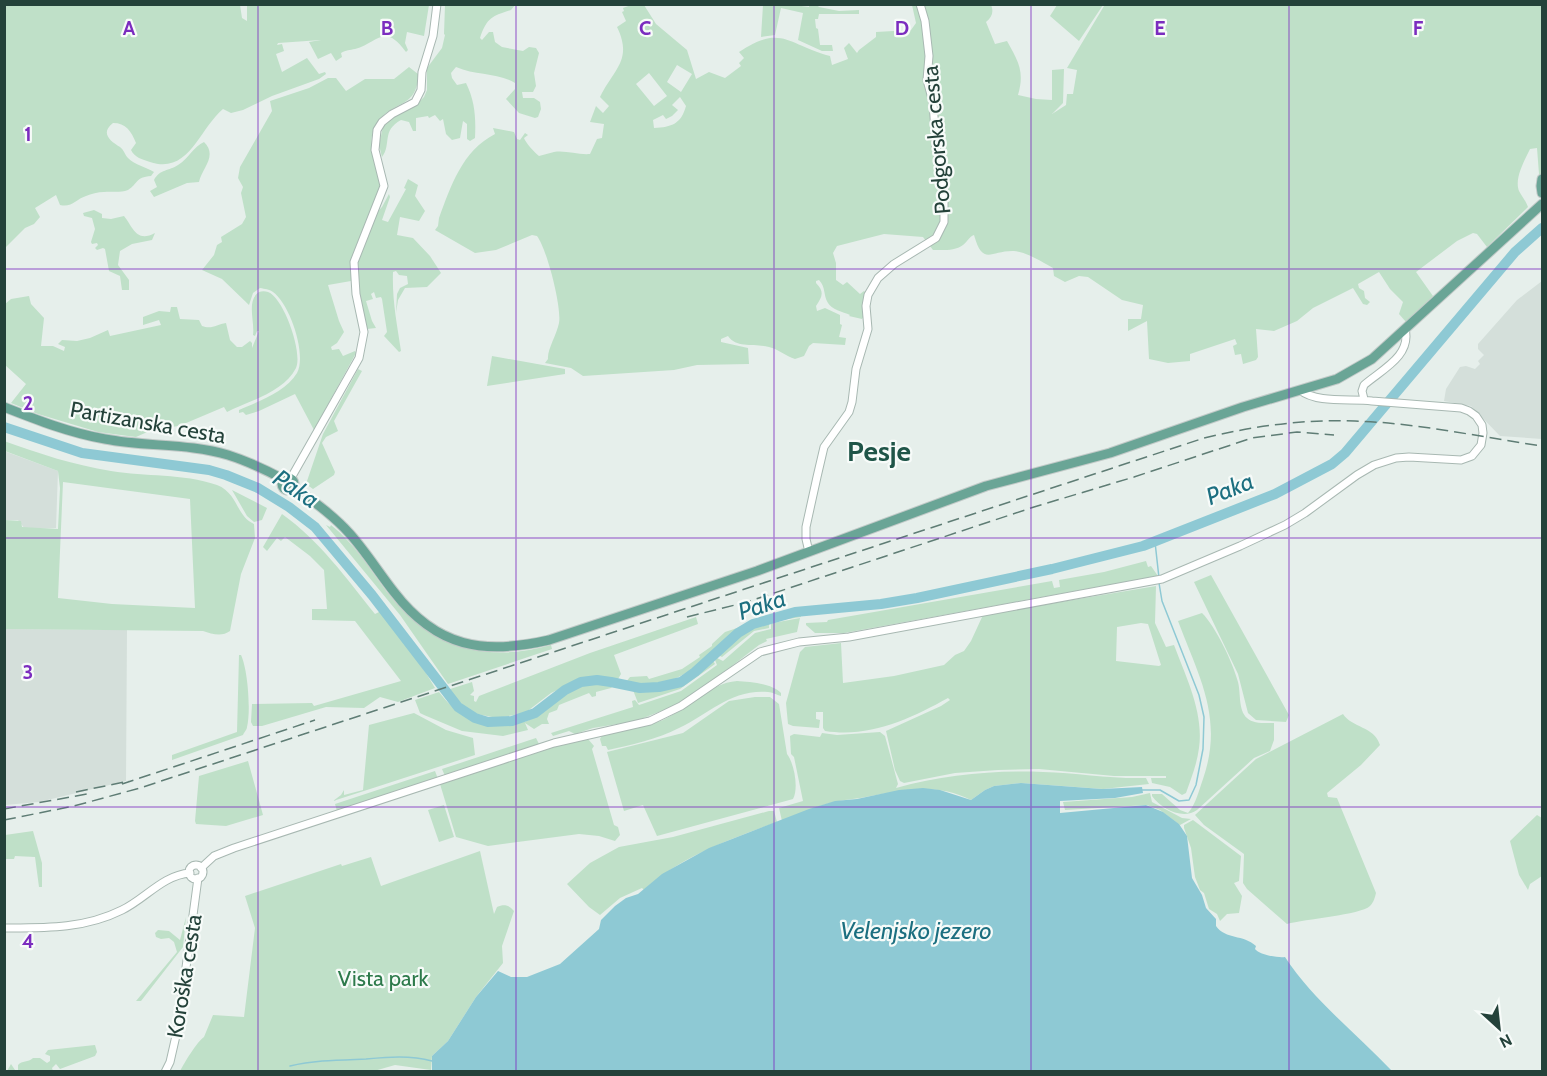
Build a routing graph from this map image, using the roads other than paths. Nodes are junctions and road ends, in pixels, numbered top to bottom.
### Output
1 (437, 4) edge
2 (920, 4) edge
3 (1542, 179) edge
4 (1542, 193) edge
5 (1542, 204) edge
6 (1405, 329) junction
7 (1300, 390) junction
8 (1364, 399) junction
9 (4, 407) edge
10 (289, 481) junction
11 (809, 552) junction
12 (201, 868) junction
13 (190, 873) junction
14 (198, 878) junction
15 (4, 928) edge
16 (165, 1071) edge

1 - 10 street
2 - 11 street, Podgorska cesta
3 - 4 main road
5 - 6 main road, Partizanska cesta
6 - 7 main road, Partizanska cesta
6 - 8 street
7 - 8 street
7 - 11 main road, Partizanska cesta
8 - 12 street
9 - 10 main road, Partizanska cesta
10 - 11 main road, Partizanska cesta
12 - 13 street
12 - 14 street
13 - 14 street
13 - 15 street
14 - 16 street, Koroška cesta

